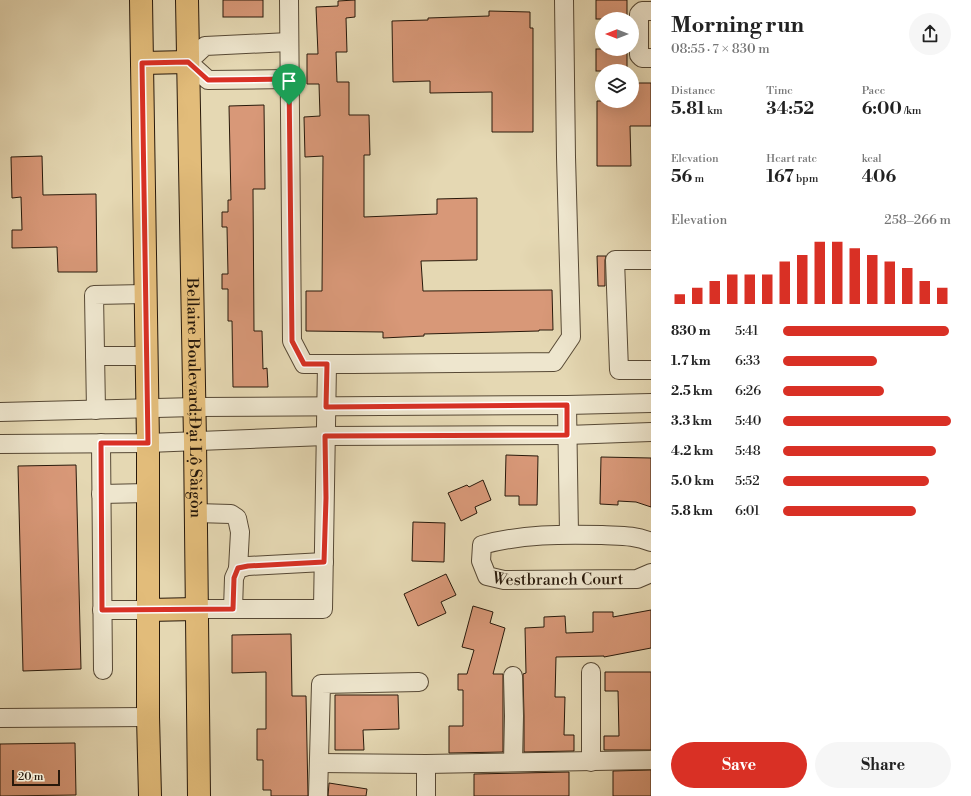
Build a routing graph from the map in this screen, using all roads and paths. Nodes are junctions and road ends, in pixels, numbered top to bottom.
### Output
1 (141, 0) edge
2 (187, 0) edge
3 (289, 0) edge
4 (564, 0) edge
5 (651, 11) edge
6 (289, 42) junction
7 (651, 58) edge
8 (188, 62) junction
9 (142, 63) junction
10 (289, 79) junction
11 (651, 260) edge
12 (145, 294) junction
13 (95, 356) junction
14 (146, 356) junction
15 (327, 364) junction
16 (651, 370) edge
17 (651, 402) edge
18 (567, 405) junction
19 (326, 407) junction
20 (147, 408) junction
21 (195, 408) junction
22 (96, 410) junction
23 (0, 412) edge
24 (651, 432) edge
25 (567, 435) junction
26 (325, 436) junction
27 (195, 440) junction
28 (101, 443) junction
29 (148, 443) junction
30 (0, 444) edge
31 (148, 493) junction
32 (101, 494) junction
33 (196, 513) junction
34 (569, 534) junction
35 (651, 542) edge
36 (324, 562) junction
37 (238, 568) junction
38 (651, 573) edge
39 (196, 609) junction
40 (233, 609) junction
41 (102, 610) junction
42 (148, 610) junction
43 (102, 670) dead end
44 (592, 672) dead end
45 (513, 676) dead end
46 (419, 682) dead end
47 (148, 717) junction
48 (0, 718) edge
49 (651, 760) edge
50 (513, 762) junction
51 (591, 762) junction
52 (319, 763) junction
53 (426, 764) junction
54 (150, 796) edge
55 (199, 796) edge
56 (318, 796) edge
57 (426, 796) edge

1 - 9 main road
2 - 8 main road, Bellaire Boulevard;Đại Lộ Sàigòn
3 - 6 street
4 - 15 street
5 - 7 street
6 - 8 street
6 - 10 street
8 - 9 main road
8 - 10 street
8 - 21 main road, Bellaire Boulevard;Đại Lộ Sàigòn
9 - 12 main road
10 - 15 street
11 - 16 street
12 - 13 street
12 - 14 main road
13 - 14 street
13 - 22 street
14 - 20 main road
15 - 19 street
17 - 18 street
18 - 19 street
18 - 25 street
19 - 21 street
19 - 26 street
20 - 21 street
20 - 22 street
20 - 29 main road
21 - 27 main road, Bellaire Boulevard;Đại Lộ Sàigòn
22 - 23 street
24 - 25 street
25 - 26 street
25 - 34 street
26 - 27 street
26 - 36 street
27 - 29 street
27 - 33 main road, Bellaire Boulevard;Đại Lộ Sàigòn
28 - 29 street
28 - 30 street
28 - 32 street
29 - 31 main road
31 - 32 street
31 - 42 main road
32 - 41 street
33 - 37 street
33 - 39 main road, Bellaire Boulevard;Đại Lộ Sàigòn
34 - 35 street, Westbranch Court
34 - 38 street, Westbranch Court
36 - 37 street
36 - 40 street
37 - 40 street
39 - 40 street
39 - 42 main road
39 - 55 main road, Bellaire Boulevard;Đại Lộ Sàigòn
41 - 42 street
41 - 43 street
42 - 47 main road
44 - 51 street
45 - 50 street
46 - 52 street
47 - 48 street
47 - 54 main road
49 - 51 street
50 - 51 street
50 - 53 street
52 - 53 street
52 - 56 street
53 - 57 street

